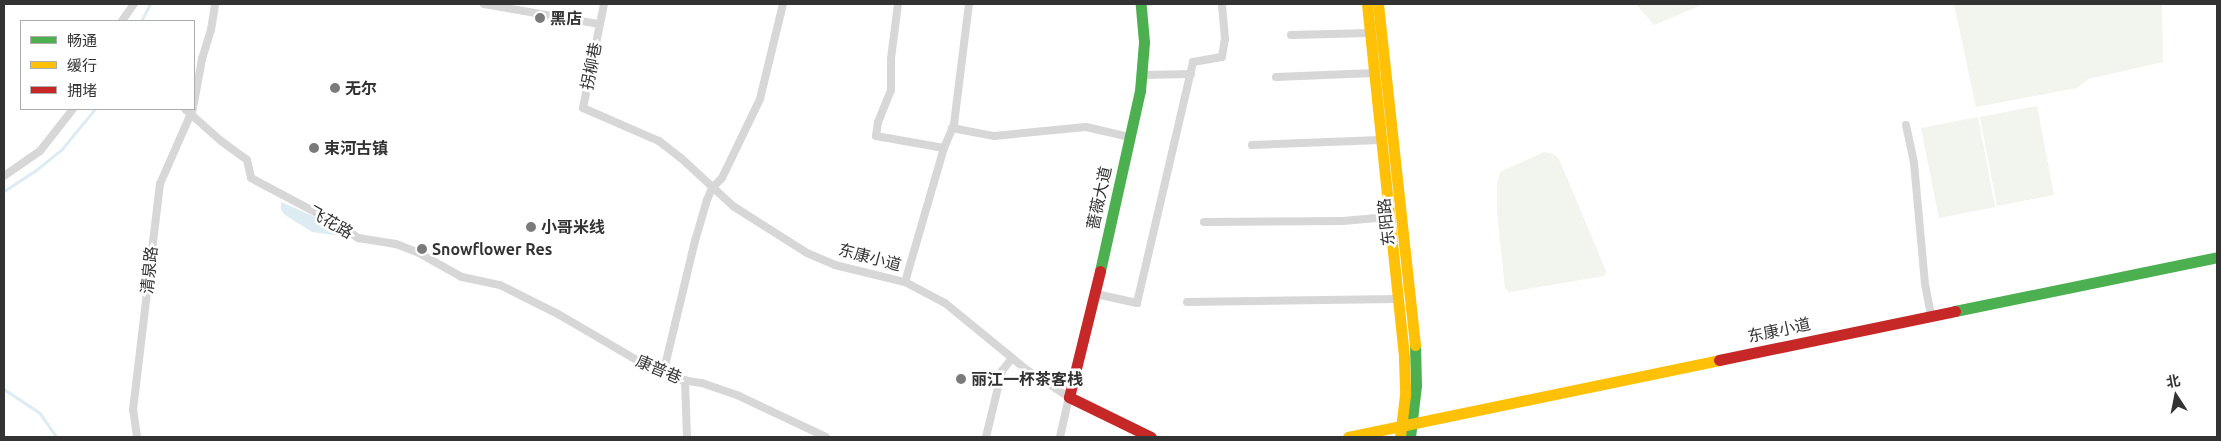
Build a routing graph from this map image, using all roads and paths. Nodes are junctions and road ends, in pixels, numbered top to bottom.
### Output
1 (134, 4) edge
2 (215, 4) edge
3 (484, 4) edge
4 (604, 4) edge
5 (782, 4) edge
6 (898, 4) edge
7 (969, 4) edge
8 (1141, 4) edge
9 (1222, 4) edge
10 (1367, 4) edge
11 (1378, 4) edge
12 (123, 20) edge
13 (599, 24) junction
14 (1370, 33) junction
15 (1291, 35) dead end
16 (1374, 73) junction
17 (1190, 74) junction
18 (1143, 75) junction
19 (1276, 77) dead end
20 (195, 98) edge
21 (583, 108) joint
22 (72, 110) edge
23 (190, 110) edge
24 (1906, 125) dead end
25 (952, 128) junction
26 (1129, 137) junction
27 (1380, 140) junction
28 (1252, 145) dead end
29 (944, 148) junction
30 (4, 176) edge
31 (712, 188) junction
32 (1388, 217) junction
33 (1204, 222) dead end
34 (2217, 257) edge
35 (904, 282) junction
36 (500, 285) joint
37 (1096, 294) junction
38 (1396, 299) junction
39 (1187, 302) dead end
40 (1931, 316) junction
41 (1012, 358) junction
42 (663, 374) junction
43 (685, 380) junction
44 (1069, 397) junction
45 (1404, 429) edge
46 (136, 437) edge
47 (687, 437) edge
48 (826, 437) edge
49 (986, 437) edge
50 (1060, 437) edge
51 (1151, 437) edge
52 (1348, 437) edge
53 (1410, 437) edge

1 - 12 street
2 - 20 street
3 - 13 street
4 - 13 street, 拐柳巷
5 - 31 street
6 - 29 street
7 - 25 street
8 - 18 street, 蔷薇大道
9 - 17 street
10 - 14 street, 东阳路
11 - 45 street, 东阳路
13 - 21 street, 拐柳巷
14 - 15 street
14 - 16 street, 东阳路
16 - 19 street
16 - 27 street, 东阳路
17 - 18 street
17 - 37 street
18 - 26 street, 蔷薇大道
21 - 31 street, 东康小道
22 - 30 street
23 - 36 street, 飞花路
23 - 46 street, 清泉路
24 - 40 street
25 - 26 street
25 - 29 street
26 - 37 street, 蔷薇大道
27 - 28 street
27 - 32 street, 东阳路
29 - 35 street
31 - 35 street, 东康小道
31 - 42 street
32 - 33 street
32 - 38 street, 东阳路
34 - 40 street, 东康小道
35 - 41 street, 东康小道
36 - 42 street, 康普巷
37 - 44 street, 蔷薇大道
38 - 39 street
38 - 45 street, 东阳路
40 - 45 street, 东康小道
41 - 44 street, 东康小道
41 - 49 street
42 - 43 street, 康普巷
43 - 47 street
43 - 48 street, 康普巷
44 - 50 street
44 - 51 street, 东康小道
45 - 52 street, 东康小道
45 - 53 street, 东阳路

